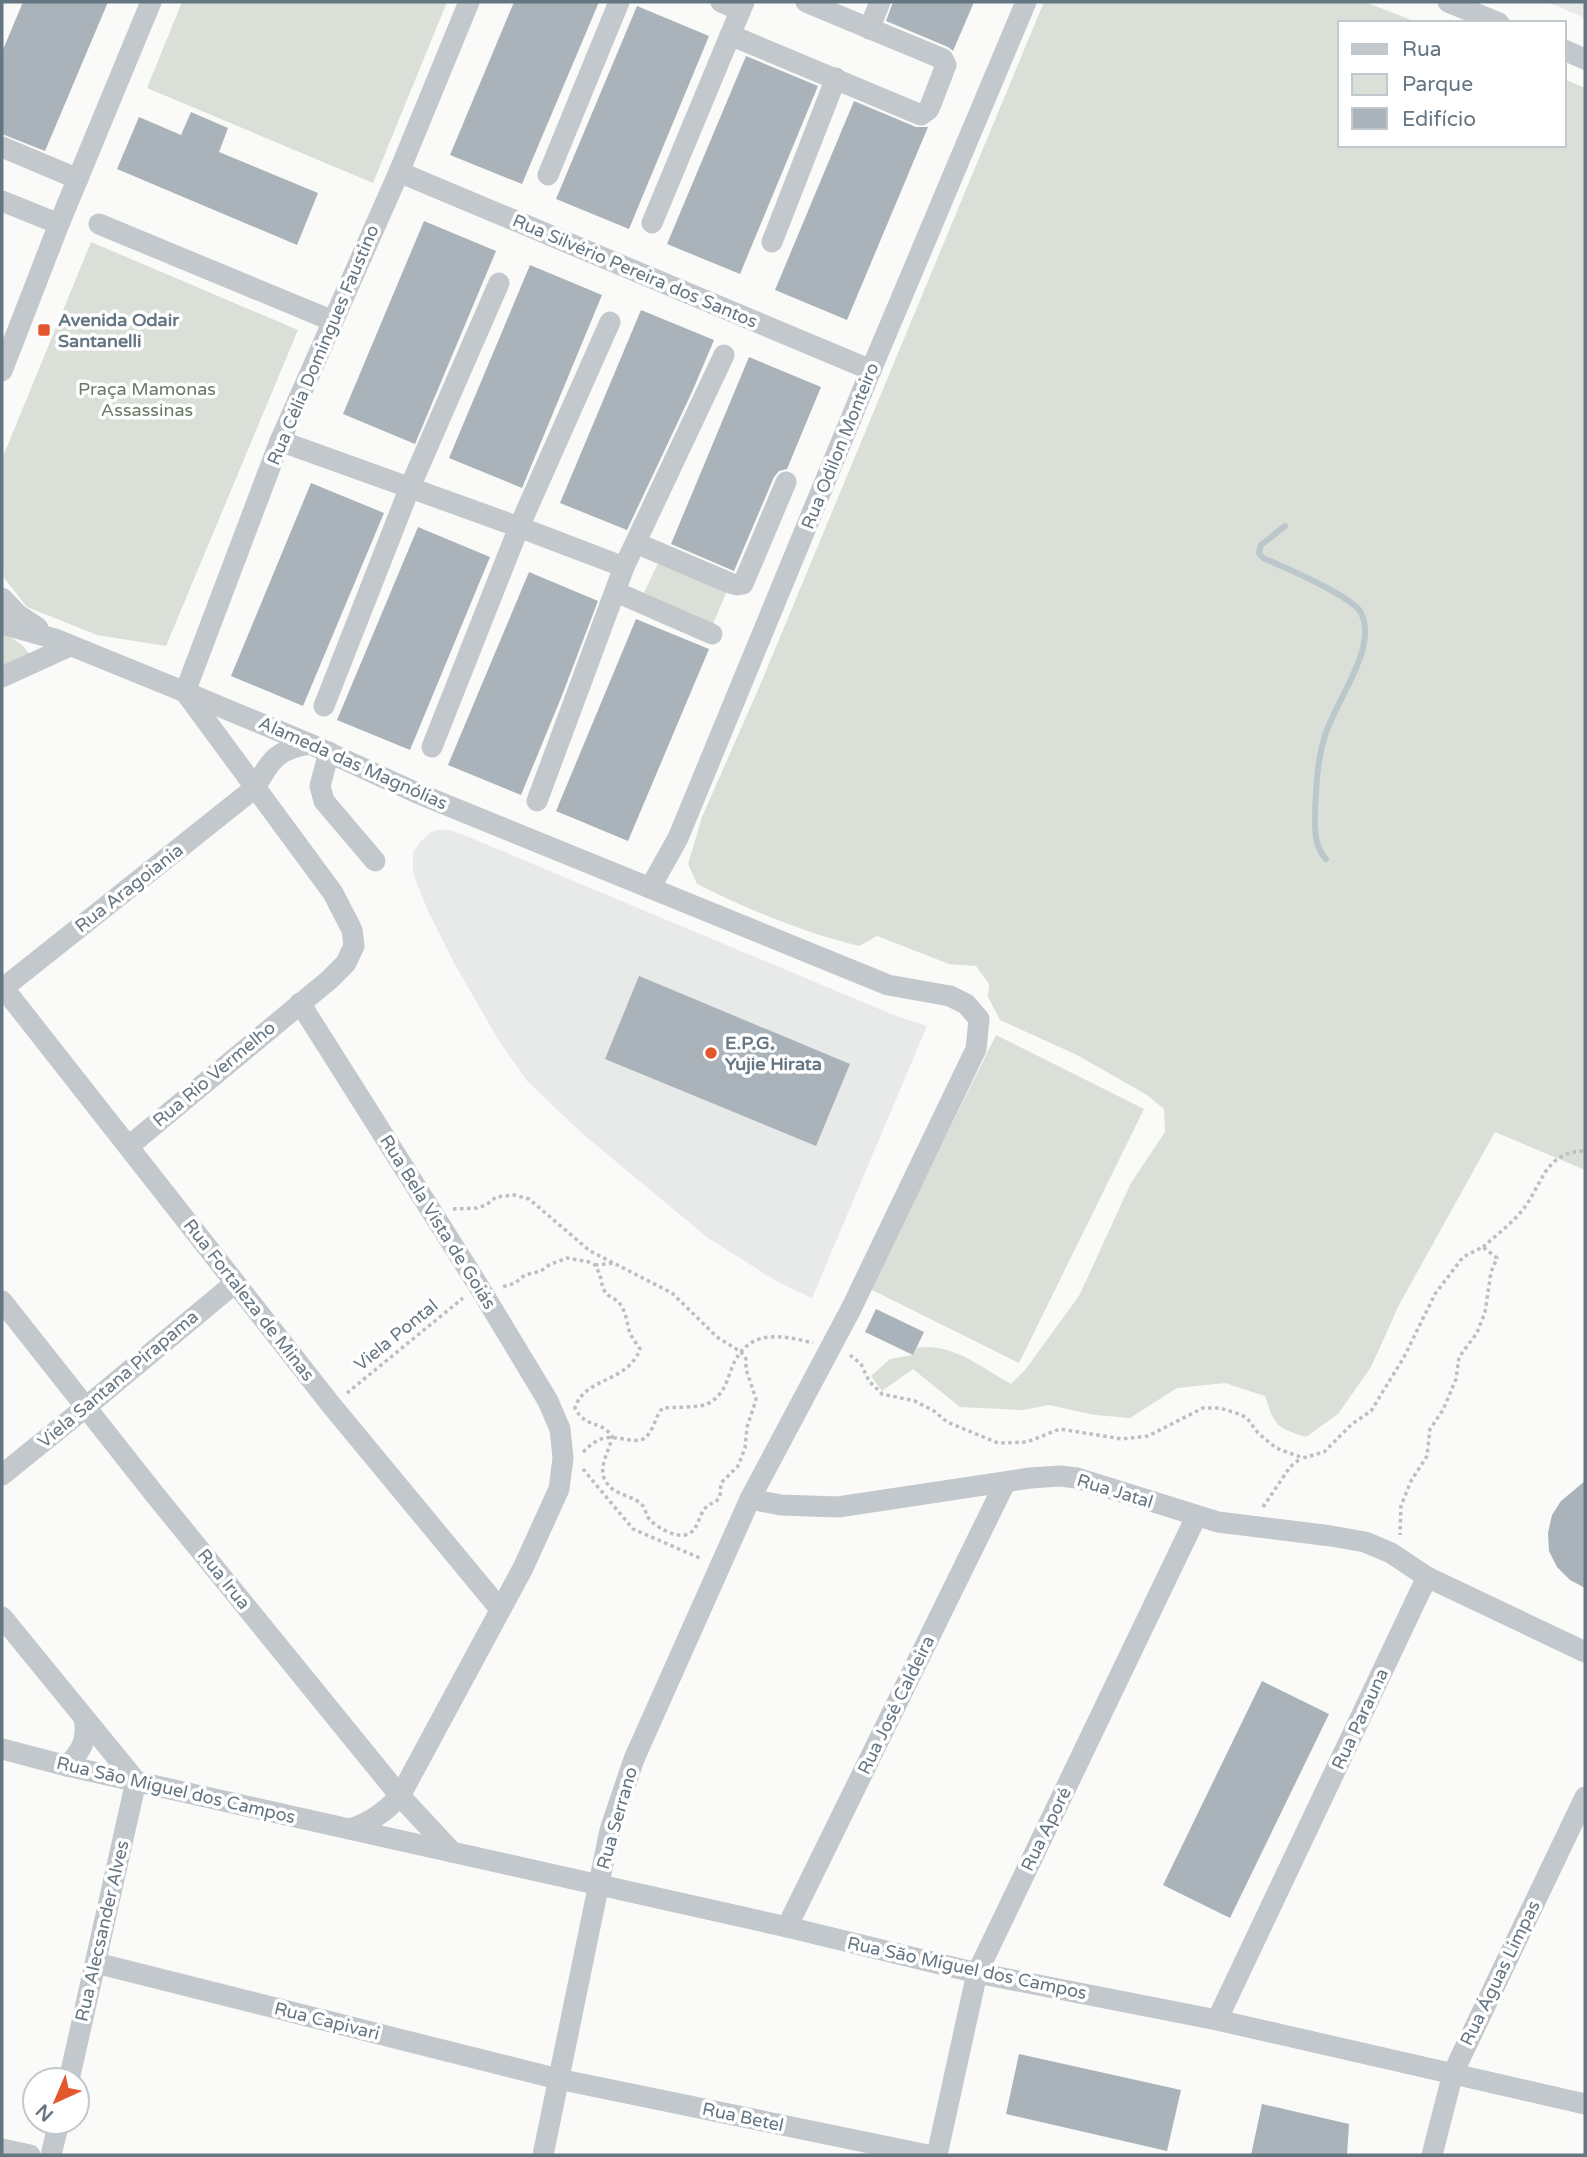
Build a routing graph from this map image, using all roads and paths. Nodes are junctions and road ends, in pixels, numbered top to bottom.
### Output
1 (151, 2) edge
2 (469, 2) edge
3 (620, 2) edge
4 (806, 2) edge
5 (880, 2) edge
6 (1026, 2) edge
7 (1448, 2) edge
8 (735, 5) edge
9 (1494, 21) edge
10 (869, 29) junction
11 (730, 34) junction
12 (1566, 51) edge
13 (1585, 60) edge
14 (836, 78) junction
15 (2, 147) edge
16 (398, 172) junction
17 (548, 175) dead end
18 (78, 179) junction
19 (2, 201) edge
20 (652, 223) dead end
21 (59, 224) junction
22 (99, 224) dead end
23 (772, 242) dead end
24 (499, 283) dead end
25 (333, 321) junction
26 (610, 322) dead end
27 (724, 355) dead end
28 (871, 370) junction
29 (2, 371) edge
30 (280, 441) junction
31 (786, 482) dead end
32 (410, 487) junction
33 (519, 527) junction
34 (636, 543) junction
35 (624, 567) junction
36 (616, 592) junction
37 (2, 598) edge
38 (2, 624) edge
39 (712, 634) dead end
40 (62, 642) junction
41 (2, 677) edge
42 (185, 692) junction
43 (324, 706) dead end
44 (432, 747) dead end
45 (319, 748) junction
46 (256, 787) junction
47 (537, 801) dead end
48 (375, 861) dead end
49 (650, 888) junction
50 (2, 988) edge
51 (300, 1003) junction
52 (129, 1146) junction
53 (1585, 1151) edge
54 (434, 1214) junction
55 (1483, 1247) junction
56 (615, 1263) junction
57 (595, 1265) junction
58 (234, 1283) junction
59 (482, 1291) junction
60 (2, 1301) edge
61 (830, 1347) junction
62 (741, 1352) junction
63 (332, 1406) junction
64 (86, 1407) junction
65 (612, 1436) junction
66 (591, 1444) dead end
67 (1300, 1459) junction
68 (575, 1460) dead end
69 (2, 1475) edge
70 (1005, 1483) junction
71 (750, 1499) junction
72 (1196, 1517) junction
73 (1248, 1526) junction
74 (1391, 1553) junction
75 (720, 1566) junction
76 (1427, 1577) junction
77 (500, 1609) junction
78 (2, 1617) edge
79 (1585, 1653) edge
80 (84, 1718) junction
81 (2, 1749) edge
82 (67, 1766) junction
83 (136, 1781) junction
84 (400, 1796) junction
85 (1585, 1797) edge
86 (350, 1829) junction
87 (452, 1852) junction
88 (598, 1886) junction
89 (787, 1927) junction
90 (96, 1963) junction
91 (977, 1973) junction
92 (1217, 2020) junction
93 (72, 2066) edge
94 (1452, 2073) junction
95 (558, 2078) junction
96 (1585, 2104) edge
97 (56, 2136) edge
98 (2, 2149) edge
99 (30, 2155) edge
100 (51, 2155) edge
101 (542, 2155) edge
102 (928, 2155) edge
103 (937, 2155) edge
104 (1432, 2155) edge

1 - 18 street
2 - 16 street, Rua Célia Domingues Faustino
3 - 17 street
4 - 10 street
5 - 10 street
6 - 28 street, Rua Odilon Monteiro
7 - 9 street
8 - 11 street
10 - 14 street
11 - 14 street
11 - 20 street
12 - 13 street
14 - 23 street
15 - 18 street
16 - 25 street, Rua Célia Domingues Faustino
16 - 28 street, Rua Silvério Pereira dos Santos
18 - 21 street
19 - 21 street
21 - 29 street
22 - 25 street
24 - 32 street
25 - 30 street, Rua Célia Domingues Faustino
26 - 33 street
27 - 34 street
28 - 49 street, Rua Odilon Monteiro
30 - 32 street
30 - 42 street, Rua Célia Domingues Faustino
31 - 34 street
32 - 33 street
32 - 43 street
33 - 35 street
33 - 44 street
34 - 35 street
35 - 36 street
36 - 39 street
36 - 47 street
37 - 40 street
38 - 40 street
40 - 41 street
40 - 42 street, Alameda das Magnólias
42 - 45 street, Alameda das Magnólias
42 - 46 street
45 - 46 street, Rua Aragoiania
45 - 48 street
45 - 49 street, Alameda das Magnólias
46 - 50 street, Rua Aragoiania
46 - 51 street
49 - 61 street, Alameda das Magnólias
50 - 52 street, Rua Fortaleza de Minas
51 - 52 street, Rua Rio Vermelho
51 - 54 street, Rua Bela Vista de Goiás
52 - 58 street, Rua Fortaleza de Minas
53 - 55 path
54 - 56 path
54 - 59 street, Rua Bela Vista de Goiás
55 - 67 path
55 - 74 path
56 - 57 path, Viela Pontal
56 - 62 path
57 - 59 path, Viela Pontal
57 - 65 path
58 - 63 street, Rua Fortaleza de Minas
58 - 64 street, Viela Santana Pirapama
59 - 63 path, Viela Pontal
59 - 77 street, Rua Bela Vista de Goiás
60 - 64 street, Rua Irua
61 - 62 path
61 - 67 path
61 - 71 street, Rua Serrano
62 - 65 path
62 - 65 path
63 - 77 street, Rua Fortaleza de Minas
64 - 69 street, Viela Santana Pirapama
64 - 84 street, Rua Irua
65 - 66 path
67 - 73 path
68 - 75 path
70 - 71 street, Rua Jatal
70 - 72 street, Rua Jatal
70 - 89 street, Rua José Caldeira
71 - 75 street, Rua Serrano
72 - 73 street, Rua Jatal
72 - 91 street, Rua Aporé
73 - 74 street, Rua Jatal
74 - 76 street, Rua Jatal
75 - 88 street, Rua Serrano
76 - 79 street
76 - 92 street, Rua Parauna
77 - 84 street, Rua Bela Vista de Goiás
78 - 80 street
80 - 82 street
80 - 83 street
81 - 82 street, Rua São Miguel dos Campos
82 - 83 street, Rua São Miguel dos Campos
83 - 86 street, Rua São Miguel dos Campos
83 - 90 street, Rua Alecsander Alves
84 - 86 street
84 - 87 street, Rua Irua
85 - 94 street, Rua Águas Limpas
86 - 87 street, Rua São Miguel dos Campos
87 - 88 street, Rua São Miguel dos Campos
88 - 89 street, Rua São Miguel dos Campos
88 - 95 street, Rua Serrano
89 - 91 street, Rua São Miguel dos Campos
90 - 93 street, Rua Alecsander Alves
90 - 95 street, Rua Capivari
91 - 92 street, Rua São Miguel dos Campos
91 - 103 street, Rua Aporé
92 - 94 street, Rua São Miguel dos Campos
94 - 96 street, Rua São Miguel dos Campos
94 - 104 street, Rua Águas Limpas
95 - 101 street, Rua Serrano
95 - 102 street, Rua Betel
97 - 100 street
98 - 99 street

